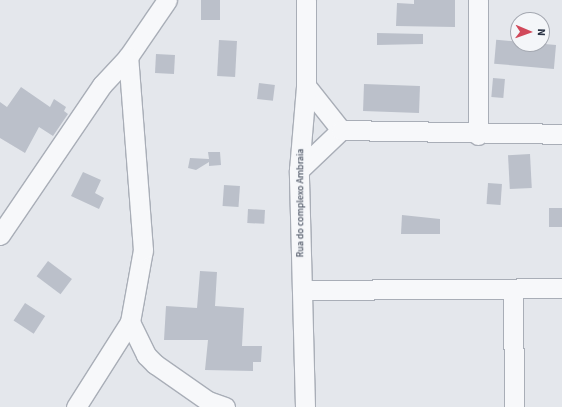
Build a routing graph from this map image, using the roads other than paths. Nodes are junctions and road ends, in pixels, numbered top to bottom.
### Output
1 (167, 0) edge
2 (306, 0) edge
3 (478, 0) edge
4 (128, 58) junction
5 (306, 86) junction
6 (341, 130) junction
7 (562, 134) edge
8 (478, 136) junction
9 (299, 170) junction
10 (0, 235) edge
11 (562, 288) edge
12 (513, 289) junction
13 (302, 290) junction
14 (130, 322) junction
15 (302, 405) edge
16 (76, 407) edge
17 (225, 407) edge
18 (514, 407) edge

1 - 4 street
2 - 5 street, Rua do complexo Ambraia
3 - 8 street
4 - 10 street
4 - 14 street
5 - 6 street
5 - 9 street, Rua do complexo Ambraia
6 - 8 street
6 - 9 street
7 - 8 street
9 - 13 street, Rua do complexo Ambraia
11 - 12 street
12 - 13 street
12 - 18 street
13 - 15 street, Rua do complexo Ambraia
14 - 16 street
14 - 17 street

